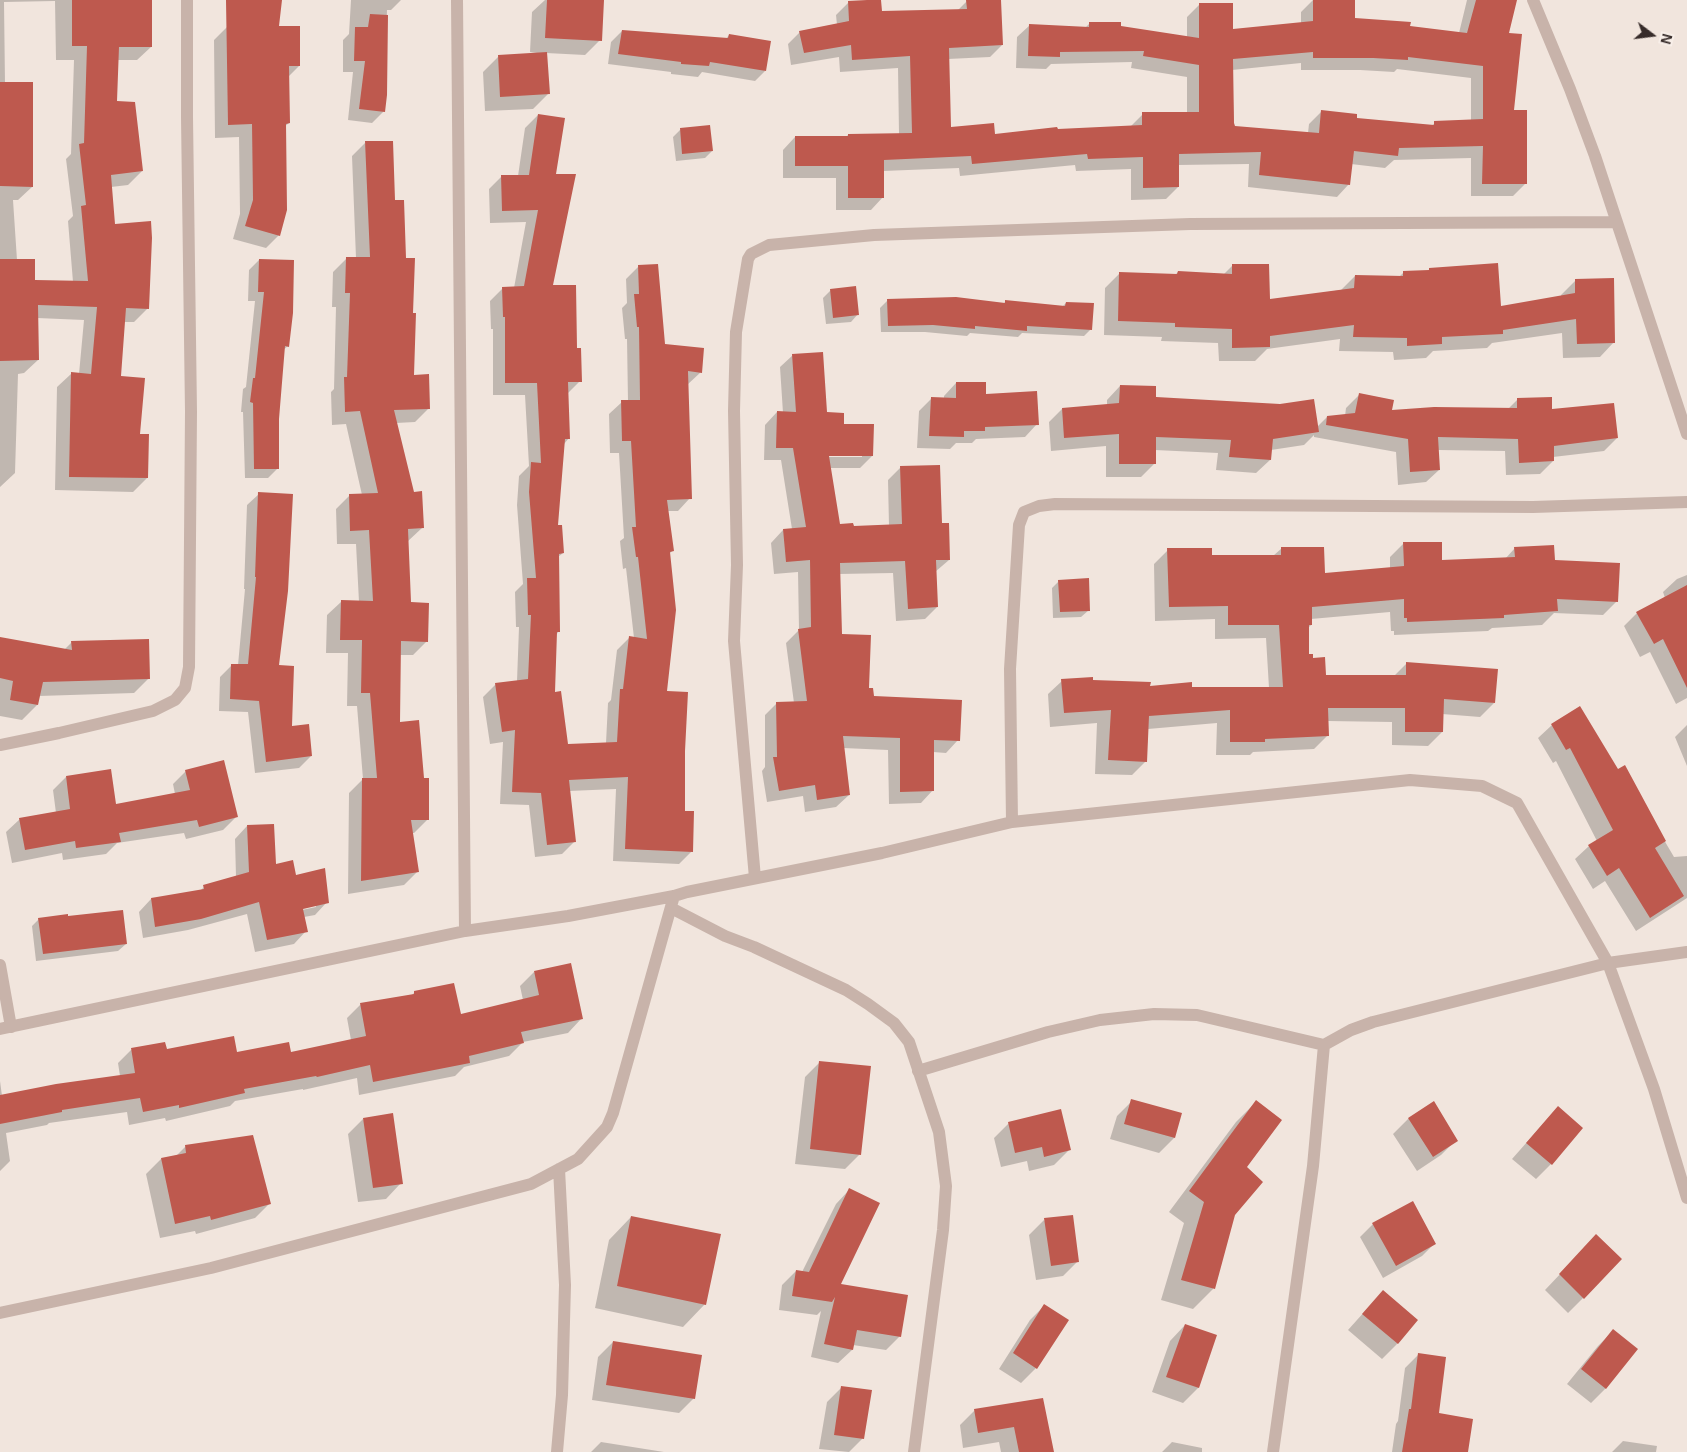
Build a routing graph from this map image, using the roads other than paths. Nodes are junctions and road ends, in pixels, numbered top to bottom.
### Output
1 (187, 0) edge
2 (457, 0) edge
3 (1533, 0) edge
4 (1618, 222) junction
5 (1687, 434) edge
6 (1687, 502) edge
7 (0, 745) edge
8 (1012, 822) junction
9 (755, 878) junction
10 (673, 902) junction
11 (464, 931) junction
12 (1687, 952) edge
13 (1608, 963) junction
14 (0, 965) edge
15 (6, 1028) edge
16 (1324, 1045) junction
17 (918, 1070) junction
18 (559, 1169) junction
19 (1687, 1198) edge
20 (0, 1313) edge
21 (557, 1452) edge
22 (914, 1452) edge
23 (1273, 1452) edge

1 - 7 street
2 - 11 street
3 - 4 street
4 - 5 street
4 - 9 street
6 - 8 street
8 - 9 street
8 - 13 street
9 - 10 street
10 - 11 street
10 - 17 street
10 - 18 street
11 - 15 street
12 - 13 street
13 - 16 street
13 - 19 street
14 - 15 street
16 - 17 street
16 - 23 street
17 - 22 street
18 - 20 street
18 - 21 street

